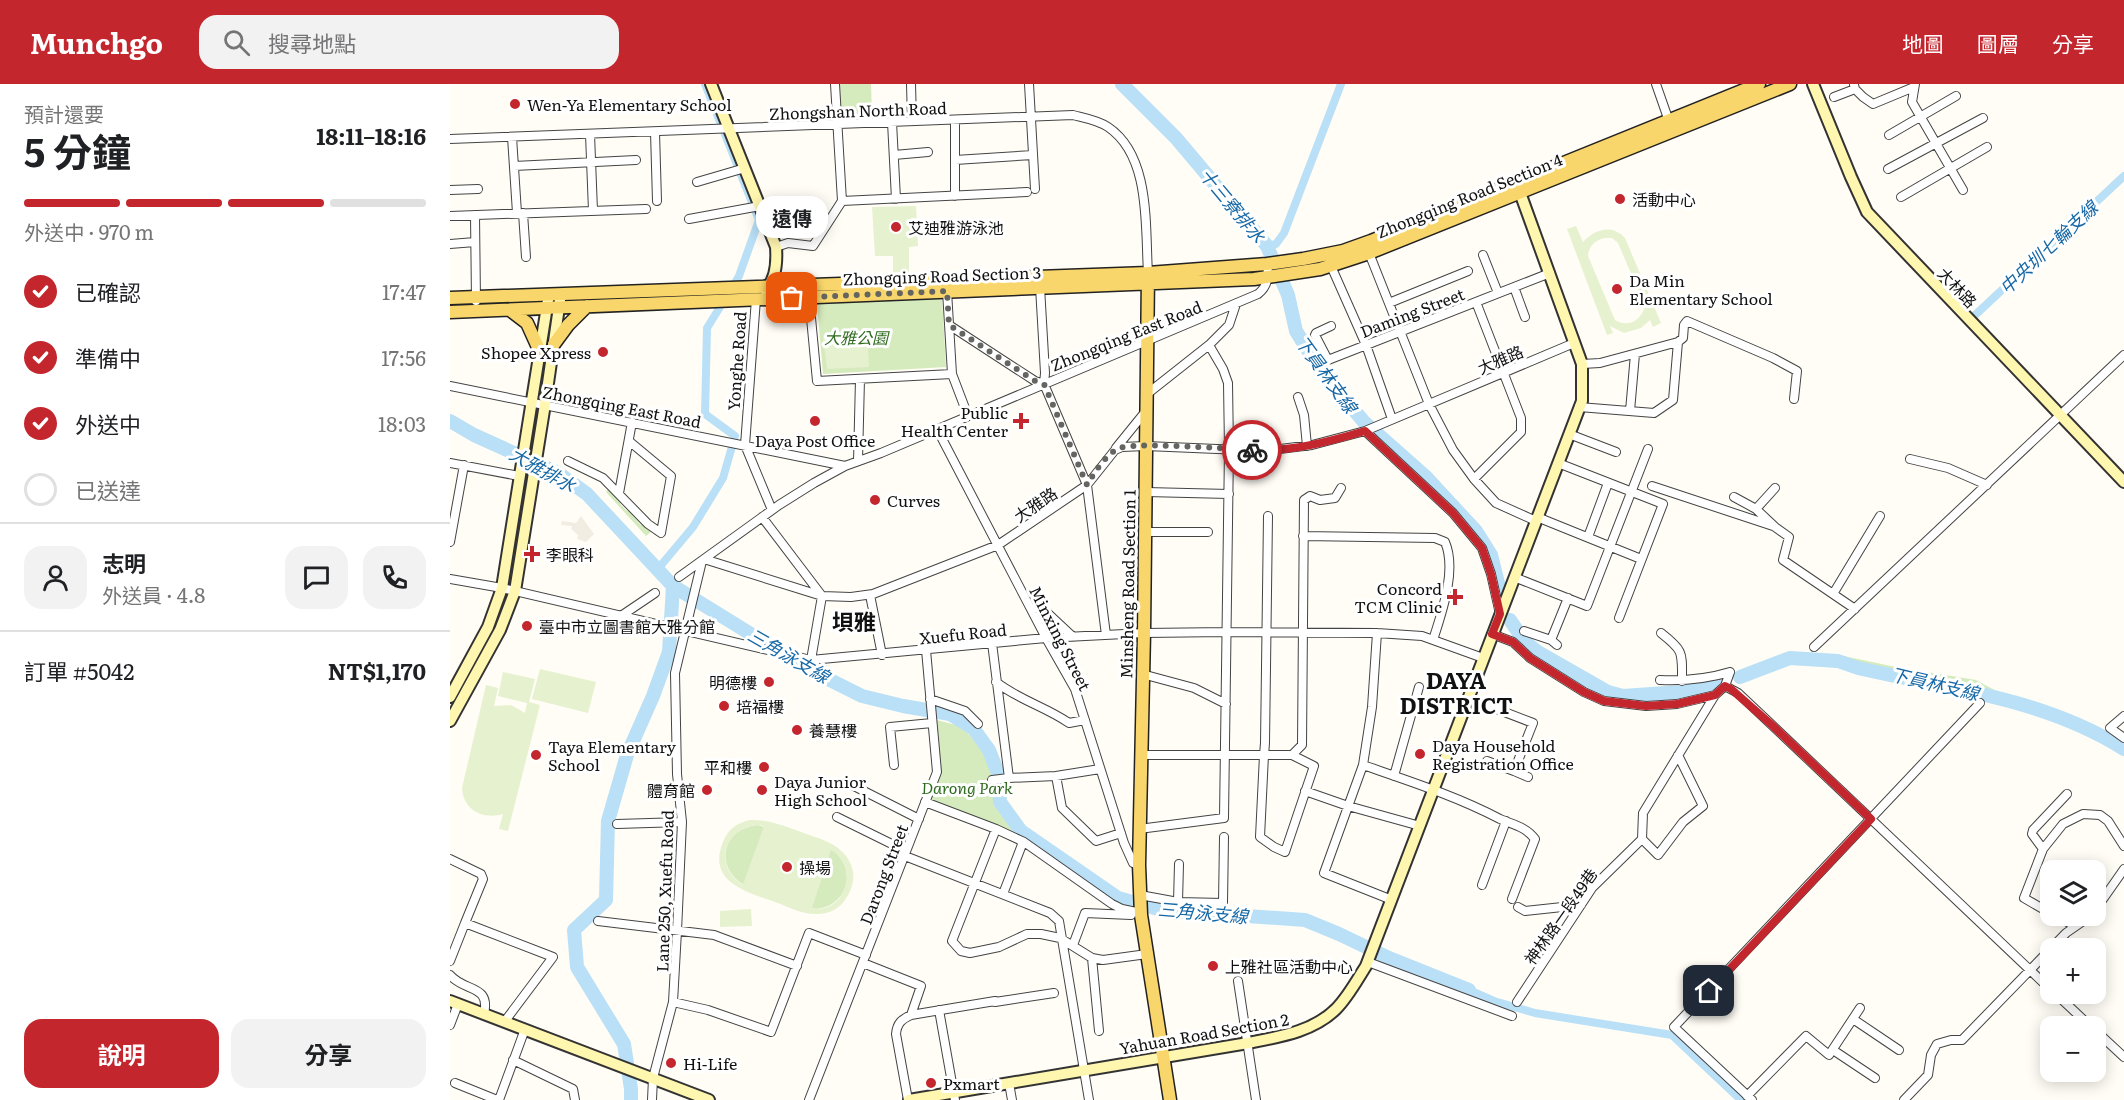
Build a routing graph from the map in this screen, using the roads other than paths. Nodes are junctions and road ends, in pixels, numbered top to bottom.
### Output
1 (711, 84) edge
2 (835, 84) edge
3 (911, 84) edge
4 (1029, 84) edge
5 (1656, 84) edge
6 (1760, 84) edge
7 (1790, 84) edge
8 (1814, 84) edge
9 (1854, 86) edge
10 (1914, 86) edge
11 (1956, 96) dead end
12 (1834, 98) dead end
13 (1030, 117) junction
14 (1921, 117) junction
15 (1983, 118) dead end
16 (955, 120) junction
17 (912, 121) junction
18 (892, 122) junction
19 (836, 124) junction
20 (1670, 126) junction
21 (726, 129) junction
22 (655, 132) junction
23 (590, 134) junction
24 (1889, 135) dead end
25 (512, 137) junction
26 (450, 139) edge
27 (1936, 143) junction
28 (1987, 147) dead end
29 (928, 152) dead end
30 (894, 155) junction
31 (1033, 155) junction
32 (636, 160) dead end
33 (955, 160) junction
34 (591, 162) junction
35 (514, 166) junction
36 (1950, 168) junction
37 (741, 169) junction
38 (1888, 169) dead end
39 (697, 182) dead end
40 (1518, 187) junction
41 (478, 189) dead end
42 (1035, 189) dead end
43 (450, 190) edge
44 (1963, 190) dead end
45 (1027, 192) dead end
46 (955, 196) junction
47 (1901, 197) dead end
48 (896, 199) junction
49 (657, 201) dead end
50 (842, 201) junction
51 (759, 206) junction
52 (646, 208) dead end
53 (593, 210) junction
54 (520, 213) junction
55 (474, 215) junction
56 (450, 216) edge
57 (689, 219) dead end
58 (475, 242) junction
59 (450, 244) edge
60 (776, 247) junction
61 (1369, 253) junction
62 (1483, 255) dead end
63 (526, 257) dead end
64 (1331, 266) junction
65 (1273, 268) junction
66 (1468, 271) dead end
67 (1550, 273) junction
68 (1148, 278) junction
69 (769, 286) junction
70 (1040, 287) junction
71 (1514, 287) junction
72 (947, 291) junction
73 (1498, 293) junction
74 (554, 294) junction
75 (476, 297) junction
76 (809, 297) junction
77 (450, 298) edge
78 (756, 299) junction
79 (1476, 302) junction
80 (1389, 303) junction
81 (1236, 304) junction
82 (587, 306) junction
83 (554, 308) junction
84 (510, 310) junction
85 (476, 311) junction
86 (450, 312) edge
87 (1524, 317) dead end
88 (949, 325) junction
89 (1331, 327) dead end
90 (1401, 331) junction
91 (1148, 341) junction
92 (1678, 342) junction
93 (1574, 343) junction
94 (554, 344) junction
95 (1209, 345) junction
96 (1366, 345) junction
97 (541, 354) junction
98 (1635, 354) junction
99 (2124, 355) edge
100 (1582, 364) junction
101 (1503, 372) junction
102 (952, 374) junction
103 (861, 379) junction
104 (1044, 384) junction
105 (450, 386) edge
106 (1147, 394) junction
107 (1298, 397) dead end
108 (1794, 399) dead end
109 (532, 402) junction
110 (545, 404) junction
111 (1429, 404) junction
112 (1579, 407) junction
113 (1147, 410) junction
114 (1630, 411) junction
115 (2060, 415) junction
116 (968, 416) junction
117 (1392, 419) junction
118 (632, 422) junction
119 (937, 429) junction
120 (1365, 431) junction
121 (1569, 434) junction
122 (629, 441) junction
123 (745, 445) junction
124 (1146, 446) junction
125 (1307, 446) junction
126 (1229, 449) junction
127 (1648, 449) dead end
128 (1115, 450) junction
129 (1616, 452) dead end
130 (1910, 459) dead end
131 (568, 461) dead end
132 (858, 461) junction
133 (450, 463) edge
134 (1558, 463) junction
135 (464, 465) junction
136 (844, 466) junction
137 (520, 473) junction
138 (1474, 479) junction
139 (2124, 482) edge
140 (1608, 483) junction
141 (1087, 485) junction
142 (1987, 485) junction
143 (1652, 486) dead end
144 (1341, 488) dead end
145 (1775, 488) dead end
146 (1146, 492) junction
147 (1631, 492) junction
148 (620, 493) junction
149 (1228, 494) junction
150 (1734, 497) dead end
151 (1756, 509) junction
152 (772, 510) junction
153 (1268, 516) dead end
154 (1880, 516) dead end
155 (762, 517) junction
156 (1537, 519) junction
157 (1775, 527) junction
158 (1145, 532) junction
159 (1208, 532) dead end
160 (1303, 536) junction
161 (1588, 537) junction
162 (450, 542) edge
163 (998, 545) junction
164 (1610, 546) junction
165 (1641, 558) junction
166 (703, 560) junction
167 (679, 577) dead end
168 (450, 579) edge
169 (1513, 581) junction
170 (502, 588) junction
171 (515, 591) junction
172 (655, 593) dead end
173 (1833, 594) junction
174 (870, 595) junction
175 (822, 596) junction
176 (1568, 598) junction
177 (1031, 609) junction
178 (1855, 609) junction
179 (1500, 614) junction
180 (621, 616) junction
181 (1618, 618) dead end
182 (684, 631) junction
183 (1524, 631) dead end
184 (1227, 632) junction
185 (1267, 632) junction
186 (1144, 633) junction
187 (1302, 633) junction
188 (1377, 633) junction
189 (1661, 633) dead end
190 (1492, 634) junction
191 (1106, 635) junction
192 (1073, 637) junction
193 (1046, 638) junction
194 (1433, 640) junction
195 (992, 644) junction
196 (1814, 648) dead end
197 (926, 650) junction
198 (882, 654) junction
199 (1483, 658) junction
200 (811, 660) junction
201 (1142, 674) junction
202 (1660, 680) dead end
203 (1682, 681) junction
204 (996, 682) junction
205 (1725, 686) junction
206 (1419, 687) dead end
207 (1715, 695) junction
208 (450, 697) edge
209 (1468, 698) junction
210 (930, 701) junction
211 (1980, 703) dead end
212 (1226, 704) junction
213 (2124, 716) edge
214 (1085, 720) junction
215 (450, 721) edge
216 (932, 722) junction
217 (978, 724) dead end
218 (2124, 738) edge
219 (1141, 755) junction
220 (1225, 755) junction
221 (1264, 755) junction
222 (1292, 755) junction
223 (1678, 755) junction
224 (1486, 761) dead end
225 (894, 765) dead end
226 (1363, 765) junction
227 (1100, 769) junction
228 (1514, 771) junction
229 (1056, 776) junction
230 (1394, 776) junction
231 (1528, 777) dead end
232 (1009, 778) junction
233 (992, 780) dead end
234 (846, 782) dead end
235 (1434, 790) junction
236 (1305, 791) junction
237 (2067, 794) dead end
238 (925, 802) junction
239 (1348, 806) junction
240 (837, 817) dead end
241 (919, 819) junction
242 (1871, 819) junction
243 (1506, 821) junction
244 (682, 822) junction
245 (617, 824) dead end
246 (1420, 826) junction
247 (996, 829) junction
248 (1139, 829) junction
249 (1121, 833) junction
250 (1224, 837) dead end
251 (1642, 839) junction
252 (1023, 842) junction
253 (2124, 846) edge
254 (2043, 849) junction
255 (905, 854) junction
256 (450, 859) edge
257 (1179, 864) dead end
258 (1139, 865) junction
259 (2124, 869) edge
260 (975, 883) junction
261 (1482, 885) dead end
262 (1003, 894) junction
263 (1140, 895) junction
264 (2106, 895) edge
265 (1512, 899) dead end
266 (1392, 900) junction
267 (1178, 902) junction
268 (1581, 905) junction
269 (1518, 907) dead end
270 (2040, 907) edge
271 (1141, 914) junction
272 (598, 921) dead end
273 (465, 923) junction
274 (2075, 926) edge
275 (677, 931) junction
276 (1060, 938) junction
277 (1073, 945) junction
278 (1147, 954) junction
279 (1092, 958) junction
280 (864, 959) junction
281 (1369, 960) junction
282 (450, 961) edge
283 (797, 966) junction
284 (2029, 969) junction
285 (450, 975) edge
286 (2040, 979) edge
287 (1238, 981) dead end
288 (1054, 993) dead end
289 (454, 1002) edge
290 (673, 1002) junction
291 (1517, 1002) dead end
292 (2067, 1004) edge
293 (1860, 1008) dead end
294 (939, 1010) junction
295 (484, 1014) junction
296 (911, 1015) junction
297 (1512, 1016) dead end
298 (2079, 1016) edge
299 (1853, 1019) junction
300 (505, 1022) junction
301 (450, 1025) edge
302 (525, 1029) junction
303 (1099, 1031) dead end
304 (2106, 1040) edge
305 (1248, 1042) junction
306 (1833, 1050) junction
307 (1899, 1050) dead end
308 (1162, 1056) junction
309 (2124, 1057) edge
310 (513, 1060) junction
311 (1083, 1070) junction
312 (653, 1078) junction
313 (1875, 1078) dead end
314 (454, 1083) dead end
315 (1009, 1083) junction
316 (954, 1096) edge
317 (1749, 1098) edge
318 (498, 1100) edge
319 (575, 1100) edge
320 (652, 1100) edge
321 (709, 1100) edge
322 (809, 1100) edge
323 (909, 1100) edge
324 (1012, 1100) edge
325 (1089, 1100) edge
326 (1170, 1100) edge
327 (1256, 1100) edge
328 (1904, 1100) edge

1 - 21 street
2 - 19 street
3 - 17 street
4 - 13 street
5 - 20 street
6 - 20 main road, Zhongqing Road Section 4
7 - 20 main road, Zhongqing Road Section 4
8 - 115 street, 大林路
9 - 10 street
9 - 12 street
10 - 14 street
11 - 14 street
13 - 16 street, Zhongshan North Road
13 - 31 street
13 - 68 street, Zhongshan North Road
14 - 24 street
14 - 27 street
15 - 27 street
16 - 17 street, Zhongshan North Road
16 - 33 street
17 - 18 street, Zhongshan North Road
18 - 19 street, Zhongshan North Road
18 - 30 street
19 - 21 street, Zhongshan North Road
19 - 50 street
20 - 40 main road, Zhongqing Road Section 4
21 - 22 street, Zhongshan North Road
21 - 37 street
22 - 23 street, Zhongshan North Road
22 - 49 street
23 - 25 street, Zhongshan North Road
23 - 34 street
25 - 26 street, Zhongshan North Road
25 - 35 street
27 - 36 street
27 - 38 street
28 - 36 street
29 - 30 street
30 - 48 street
31 - 33 street
31 - 42 street
32 - 34 street
33 - 46 street
34 - 35 street
34 - 53 street
35 - 54 street
36 - 44 street
36 - 47 street
37 - 39 street
37 - 51 street
40 - 61 main road, Zhongqing Road Section 4
40 - 65 main road, Zhongqing Road Section 4
40 - 67 street
41 - 43 street
45 - 46 street
46 - 48 street
48 - 50 street
50 - 60 street
51 - 57 street
51 - 60 street
52 - 53 street
53 - 54 street
54 - 55 street
54 - 63 street
55 - 56 street
55 - 58 street
58 - 59 street
58 - 75 street
60 - 69 street
61 - 64 main road, Zhongqing Road Section 4
61 - 80 street
62 - 73 street
64 - 65 main road, Zhongqing Road Section 4
64 - 96 street
65 - 68 main road, Zhongqing Road Section 4
65 - 81 street, Zhongqing East Road
66 - 80 street
67 - 71 street, Daming Street
67 - 93 street
68 - 69 main road, Zhongqing Road Section 3
68 - 70 main road, Zhongqing Road Section 3
68 - 91 main road, Minsheng Road Section 1
69 - 74 main road, Zhongqing Road Section 3
69 - 78 street, Yonghe Road
70 - 72 main road, Zhongqing Road Section 3
70 - 104 street
71 - 73 street, Daming Street
71 - 87 street
72 - 76 main road, Zhongqing Road Section 3
72 - 88 street
73 - 79 street, Daming Street
74 - 75 main road, Zhongqing Road Section 3
74 - 83 street
75 - 77 main road, Zhongqing Road Section 3
75 - 85 street
76 - 78 main road, Zhongqing Road Section 3
76 - 103 street
78 - 82 main road, Zhongqing Road Section 3
78 - 123 street, Yonghe Road
79 - 90 street, Daming Street
79 - 101 street
80 - 90 street
81 - 91 street, Zhongqing East Road
81 - 95 street
82 - 83 main road, Zhongqing Road Section 3
82 - 94 main road
83 - 84 main road, Zhongqing Road Section 3
83 - 94 street
83 - 97 street
84 - 85 main road, Zhongqing Road Section 3
84 - 97 main road
85 - 86 main road, Zhongqing Road Section 3
88 - 102 street
88 - 104 street
89 - 96 street, Daming Street
90 - 96 street, Daming Street
90 - 111 street
91 - 104 street, Zhongqing East Road
91 - 106 main road, Minsheng Road Section 1
92 - 98 street
92 - 108 street
92 - 114 street
93 - 100 street
93 - 101 street, 大雅路
94 - 110 street
95 - 106 street
95 - 126 street
96 - 117 street
97 - 109 street
98 - 100 street
98 - 114 street
99 - 115 street
100 - 112 street, Yahuan Road Section 2
101 - 111 street, 大雅路
101 - 138 street
102 - 103 street
102 - 116 street
103 - 132 street
104 - 116 street, Zhongqing East Road
104 - 141 street
105 - 109 street, Zhongqing East Road
106 - 113 main road, Minsheng Road Section 1
107 - 125 street
109 - 110 street, Zhongqing East Road
109 - 137 street
110 - 118 street, Zhongqing East Road
110 - 171 street
111 - 117 street, 大雅路
111 - 138 street
112 - 114 street
112 - 121 street, Yahuan Road Section 2
113 - 124 main road, Minsheng Road Section 1
113 - 128 street
115 - 139 street, 大林路
115 - 142 street
116 - 119 street, Zhongqing East Road
117 - 120 street, 大雅路
118 - 122 street
118 - 123 street, Zhongqing East Road
119 - 132 street, Zhongqing East Road
119 - 163 street, Minxing Street
120 - 125 street, 大雅路
120 - 179 street
121 - 129 street
121 - 134 street, Yahuan Road Section 2
122 - 148 street
122 - 148 street
123 - 136 street, Zhongqing East Road
123 - 152 street, Yonghe Road
124 - 126 street, 大雅路
124 - 128 street, 大雅路
124 - 146 main road, Minsheng Road Section 1
125 - 126 street, 大雅路
126 - 149 street
127 - 147 street
128 - 141 street, 大雅路
130 - 142 street
131 - 148 street
132 - 136 street, Zhongqing East Road
133 - 135 street
134 - 140 street
134 - 156 street, Yahuan Road Section 2
135 - 137 street
135 - 162 street
136 - 152 street
137 - 170 street
138 - 156 street
140 - 147 street
140 - 161 street
141 - 163 street, 大雅路
141 - 191 street
142 - 178 street
143 - 157 street
144 - 160 street
145 - 151 street
146 - 149 street
146 - 158 main road, Minsheng Road Section 1
147 - 164 street
147 - 165 street
149 - 184 street
150 - 151 street
151 - 157 street
152 - 155 street
153 - 185 street
154 - 173 street
155 - 166 street
155 - 175 street
156 - 161 street
156 - 169 street, Yahuan Road Section 2
157 - 173 street
158 - 159 street
158 - 186 main road, Minsheng Road Section 1
160 - 187 street
160 - 194 street
161 - 164 street
163 - 174 street, 大雅路
163 - 177 street, Minxing Street
164 - 165 street
164 - 176 street
165 - 181 street
166 - 167 street
166 - 175 street, 大雅路
166 - 182 street, Lane 250, Xuefu Road
168 - 170 street, Xuefu Road
169 - 176 street
169 - 179 street, Yahuan Road Section 2
170 - 171 street, Xuefu Road
170 - 208 street
171 - 180 street, Xuefu Road
171 - 215 street
172 - 180 street
173 - 178 street
174 - 175 street, 大雅路
174 - 198 street
175 - 200 street
176 - 183 street
177 - 192 street
177 - 193 street, Minxing Street
178 - 196 street
179 - 190 street, Yahuan Road Section 2
180 - 182 street, Xuefu Road
182 - 200 street, Xuefu Road
182 - 244 street, Lane 250, Xuefu Road
184 - 185 street, Xuefu Road
184 - 186 street, Xuefu Road
184 - 212 street
185 - 187 street, Xuefu Road
185 - 221 street
186 - 191 street, Xuefu Road
186 - 201 main road, Minsheng Road Section 1
187 - 188 street, Xuefu Road
187 - 222 street
188 - 194 street, Xuefu Road
188 - 226 street
189 - 203 street
190 - 199 street, Yahuan Road Section 2
190 - 207 street
191 - 192 street, Xuefu Road
192 - 193 street, Xuefu Road
193 - 195 street, Xuefu Road
193 - 214 street, Minxing Street
194 - 199 street, Xuefu Road
195 - 197 street, Xuefu Road
195 - 204 street
197 - 198 street, Xuefu Road
197 - 210 street, Darong Street
198 - 200 street, Xuefu Road
199 - 209 street, Yahuan Road Section 2
201 - 212 street
201 - 219 main road, Minsheng Road Section 1
202 - 203 street
203 - 205 street
204 - 214 street
204 - 232 street
205 - 207 street
205 - 242 street
206 - 230 street
207 - 223 street
209 - 228 street
209 - 235 street, Yahuan Road Section 2
210 - 216 street, Darong Street
210 - 217 street
211 - 242 street
212 - 220 street
213 - 218 street
214 - 227 street, Minxing Street
216 - 225 street
216 - 238 street, Darong Street
219 - 220 street
219 - 248 main road, Minsheng Road Section 1
220 - 221 street
220 - 248 street
221 - 222 street
221 - 236 street
222 - 236 street
223 - 251 street
223 - 251 street
224 - 228 street
226 - 230 street
226 - 239 street
227 - 229 street
227 - 249 street, Minxing Street
228 - 231 street
229 - 232 street
229 - 249 street
230 - 235 street
232 - 233 street
234 - 241 street
235 - 243 street
235 - 246 street, Yahuan Road Section 2
236 - 239 street
237 - 254 street
238 - 241 street, Darong Street
238 - 247 street
239 - 246 street
239 - 266 street
240 - 255 street
241 - 255 street, Darong Street
242 - 284 street
242 - 317 street
243 - 261 street
243 - 265 street
244 - 245 street
244 - 275 street, Lane 250, Xuefu Road
246 - 266 street, Yahuan Road Section 2
247 - 252 street
247 - 260 street
248 - 258 main road, Minsheng Road Section 1
249 - 258 street, Minxing Street
250 - 267 street
251 - 268 street, 神林路一段49巷
252 - 262 street
252 - 271 street
253 - 254 street
254 - 270 street
255 - 260 street
255 - 280 street, Darong Street
256 - 273 street
257 - 267 street
258 - 263 main road, Minsheng Road Section 1
259 - 264 street
260 - 262 street
260 - 276 street
262 - 276 street
263 - 267 street
263 - 271 main road, Minsheng Road Section 1
266 - 281 street, Yahuan Road Section 2
268 - 269 street
268 - 291 street, 神林路一段49巷
271 - 277 street
271 - 278 main road
272 - 275 street
273 - 282 street
273 - 300 street
274 - 284 street
275 - 283 street
275 - 290 street, Lane 250, Xuefu Road
276 - 277 street
276 - 311 street
277 - 279 street
278 - 279 street
278 - 308 main road
279 - 303 street
280 - 283 street
280 - 296 street
280 - 322 street, Darong Street
281 - 297 street
281 - 305 street, Yahuan Road Section 2
283 - 290 street
284 - 286 street
284 - 328 street
285 - 295 street
287 - 305 street
288 - 294 street
289 - 295 street
289 - 301 street
290 - 312 street, Lane 250, Xuefu Road
292 - 298 street
293 - 299 street
294 - 296 street
294 - 316 street
295 - 300 street
296 - 323 street
299 - 306 street
299 - 307 street
300 - 302 street
302 - 310 street
302 - 312 street
304 - 309 street
305 - 308 street, Yahuan Road Section 2
305 - 327 street
306 - 313 street
306 - 317 street
308 - 311 street, Yahuan Road Section 2
308 - 326 main road
310 - 318 street
310 - 319 street
311 - 315 street, Yahuan Road Section 2
311 - 325 street
312 - 320 street, Lane 250, Xuefu Road
312 - 321 street
314 - 318 street
315 - 316 street, Yahuan Road Section 2
315 - 324 street
316 - 323 street, Yahuan Road Section 2

